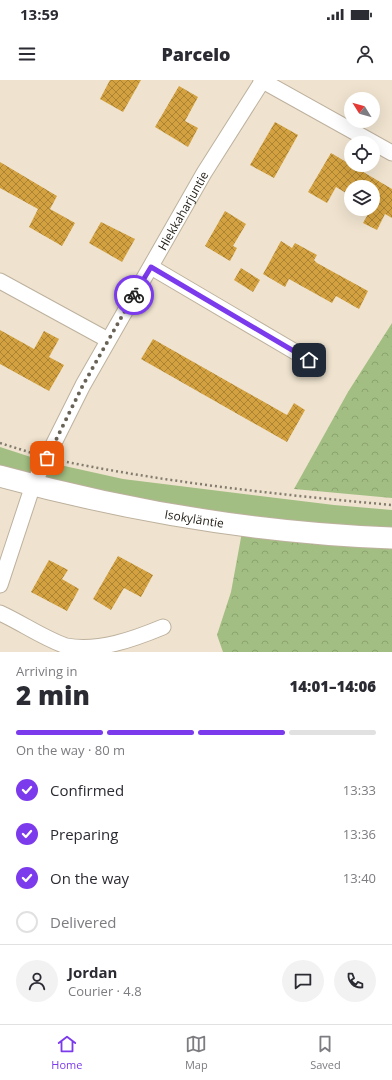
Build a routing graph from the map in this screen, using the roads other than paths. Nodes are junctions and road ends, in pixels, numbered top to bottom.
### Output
1 (262, 80) edge
2 (392, 153) edge
3 (151, 267) junction
4 (0, 281) edge
5 (108, 340) junction
6 (309, 360) dead end
7 (0, 476) edge
8 (34, 485) junction
9 (392, 538) edge
10 (0, 585) edge
11 (0, 613) edge
12 (164, 627) dead end

1 - 2 street
1 - 3 street, Hiekkaharjuntie
3 - 5 street, Hiekkaharjuntie
3 - 6 street
4 - 5 street
5 - 8 street, Hiekkaharjuntie
7 - 8 street, Isokyläntie
8 - 9 street, Isokyläntie
8 - 10 street, Hiekkaharjuntie
11 - 12 street

